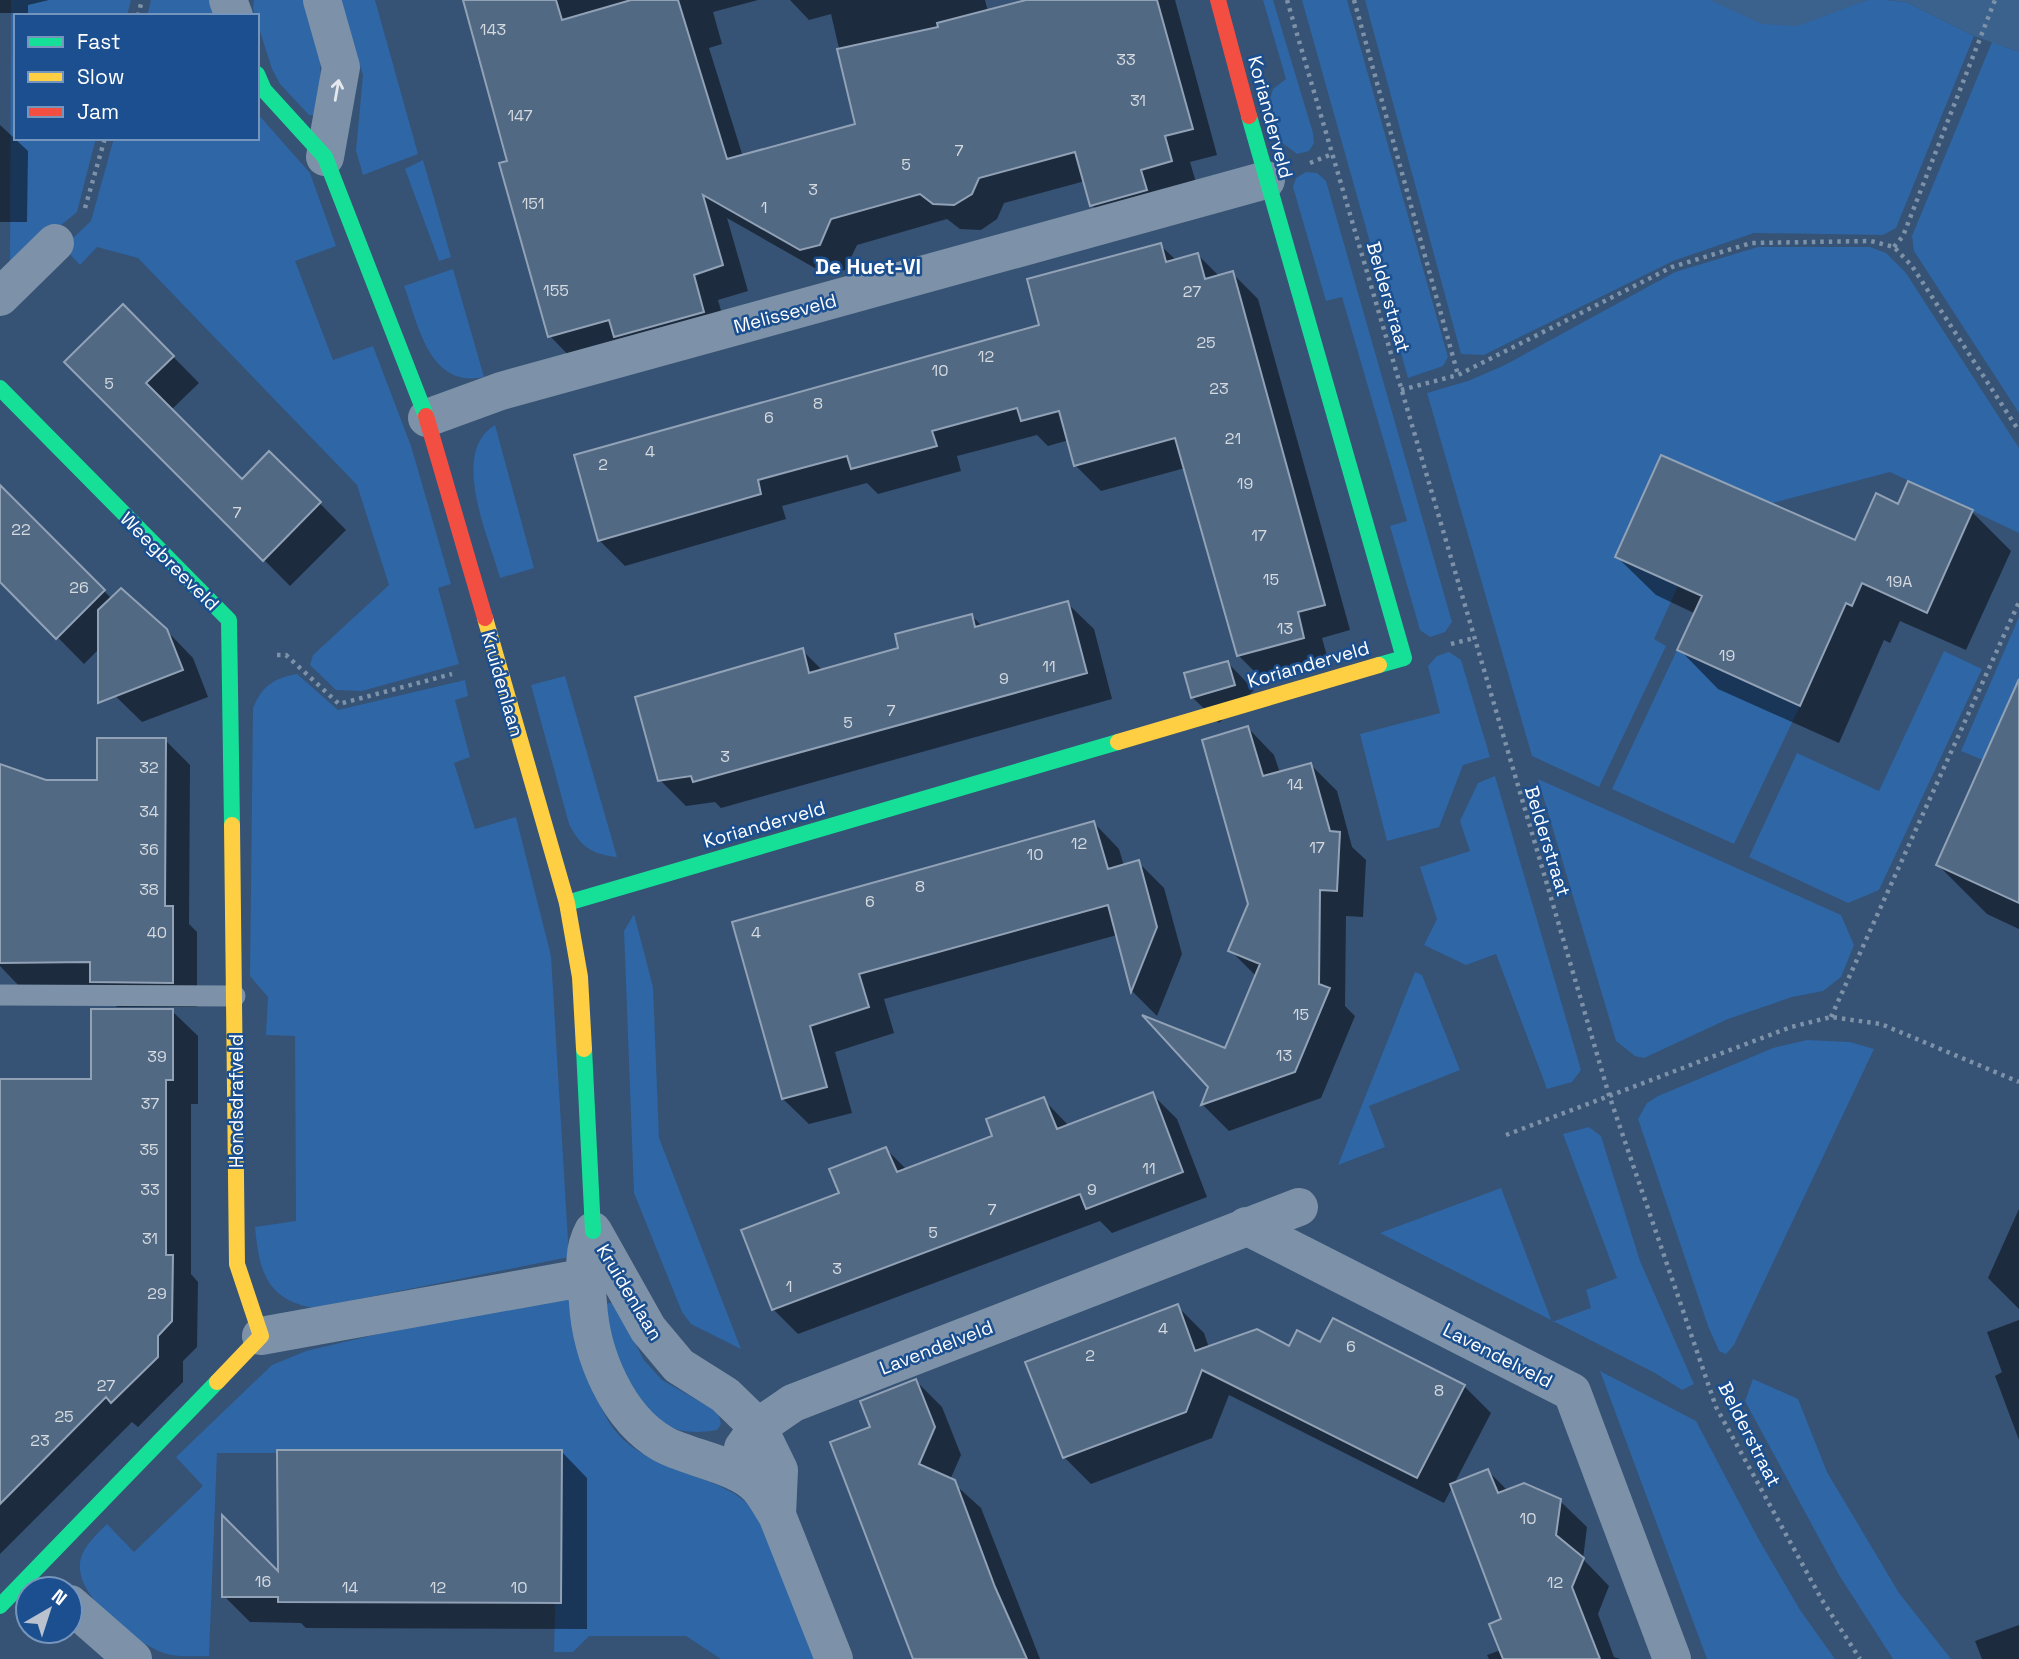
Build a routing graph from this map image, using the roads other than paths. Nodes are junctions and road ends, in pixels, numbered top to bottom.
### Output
1 (322, 0) edge
2 (1218, 0) edge
3 (259, 79) edge
4 (325, 157) junction
5 (1266, 180) junction
6 (55, 243) road end
7 (0, 297) edge
8 (0, 388) edge
9 (427, 418) junction
10 (230, 862) joint
11 (567, 904) junction
12 (0, 995) edge
13 (235, 996) junction
14 (1299, 1207) dead end
15 (1246, 1226) junction
16 (593, 1231) joint
17 (601, 1274) junction
18 (261, 1336) junction
19 (758, 1427) junction
20 (728, 1470) junction
21 (776, 1515) junction
22 (49, 1575) edge
23 (84, 1616) edge
24 (132, 1659) edge
25 (834, 1659) edge
26 (1672, 1659) edge

4 -> 1 street
2 - 5 street, Korianderveld
3 - 4 street, Kruidenlaan
4 - 9 street, Kruidenlaan
5 - 9 street, Melisseveld
5 - 11 street, Korianderveld
6 - 7 street
8 - 10 street, Weegbreeveld
9 - 11 street, Kruidenlaan
10 - 13 street, Hondsdrafveld
11 - 16 street, Kruidenlaan
12 - 13 lane
13 - 18 street, Hondsdrafveld
14 - 15 street, Lavendelveld
15 - 19 street, Lavendelveld
15 - 26 street, Lavendelveld
16 - 17 street, Kruidenlaan
17 - 18 street
17 - 19 street, Kruidenlaan
17 - 20 street, Kruidenlaan
18 - 22 street
19 - 20 street, Lavendelveld
19 - 21 street, Kruidenlaan
20 - 21 street, Kruidenlaan
21 - 25 street, Kruidenlaan
23 - 24 street

